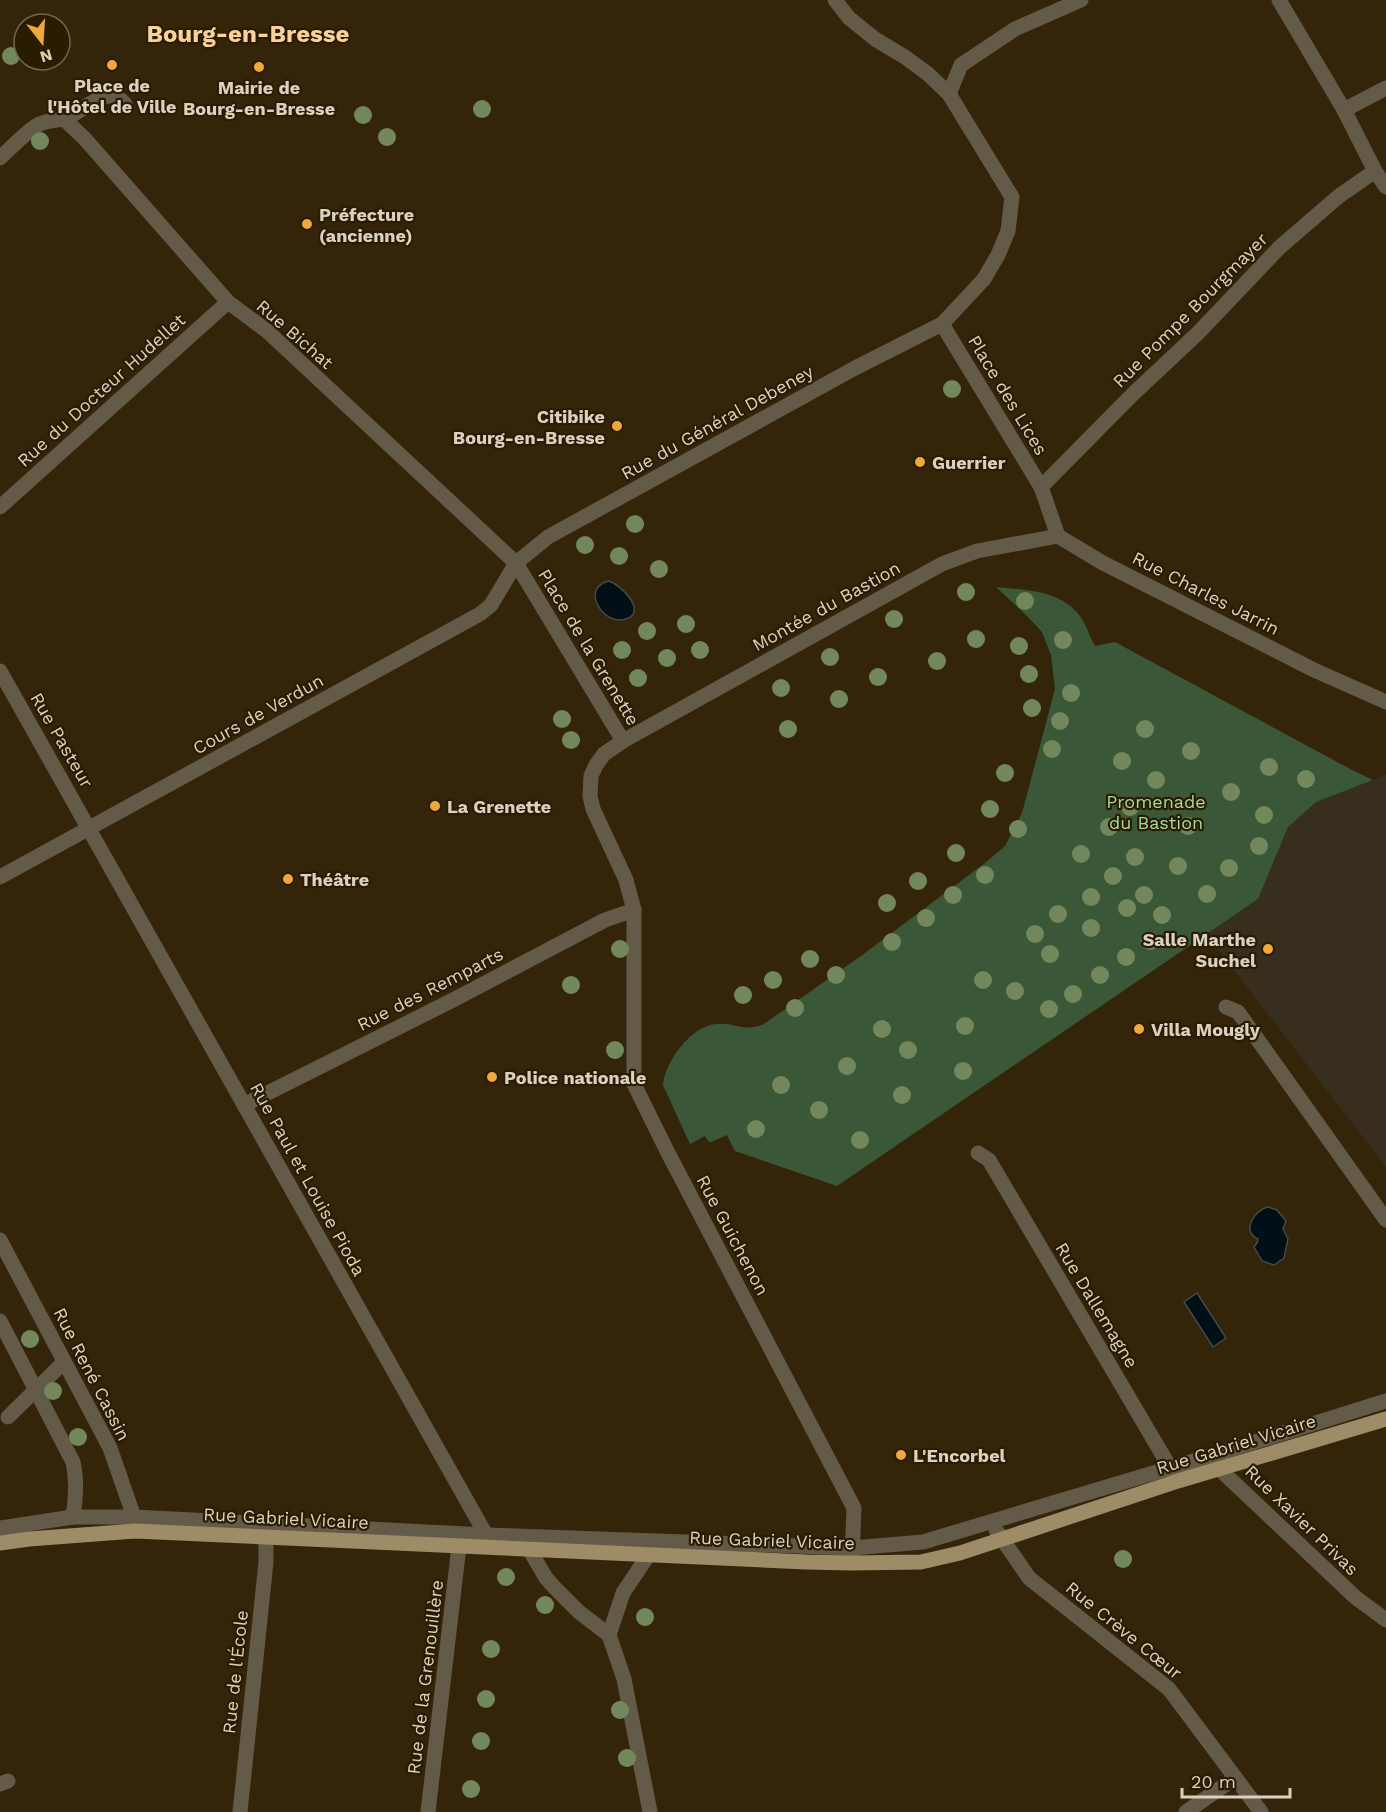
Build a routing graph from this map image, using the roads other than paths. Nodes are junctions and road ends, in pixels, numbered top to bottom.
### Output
1 (835, 0) edge
2 (1081, 0) edge
3 (1279, 0) edge
4 (1386, 88) edge
5 (949, 94) junction
6 (125, 104) dead end
7 (1344, 110) junction
8 (64, 119) junction
9 (0, 158) edge
10 (1375, 171) junction
11 (1386, 188) edge
12 (228, 302) junction
13 (942, 324) junction
14 (1041, 487) junction
15 (0, 507) edge
16 (1058, 536) junction
17 (516, 563) junction
18 (0, 671) edge
19 (1386, 702) edge
20 (623, 741) junction
21 (90, 829) junction
22 (0, 877) edge
23 (634, 910) junction
24 (1226, 1007) dead end
25 (244, 1105) junction
26 (978, 1153) dead end
27 (1386, 1220) edge
28 (0, 1240) edge
29 (0, 1321) edge
30 (64, 1362) junction
31 (36, 1390) junction
32 (1386, 1401) edge
33 (8, 1417) dead end
34 (1386, 1419) edge
35 (1207, 1457) junction
36 (1220, 1468) junction
37 (1174, 1475) junction
38 (73, 1517) junction
39 (991, 1522) junction
40 (134, 1524) junction
41 (0, 1528) edge
42 (267, 1536) junction
43 (1002, 1539) junction
44 (490, 1541) junction
45 (0, 1543) edge
46 (459, 1546) junction
47 (529, 1549) junction
48 (649, 1554) junction
49 (852, 1556) junction
50 (1386, 1620) edge
51 (609, 1635) junction
52 (1235, 1778) junction
53 (240, 1812) edge
54 (428, 1812) edge
55 (650, 1812) edge
56 (1186, 1812) edge
57 (1261, 1812) edge

1 - 5 street
2 - 5 street
3 - 7 street
4 - 7 street
5 - 13 street
6 - 8 street
7 - 10 street
8 - 9 street
8 - 12 street, Rue Bichat
10 - 11 street
10 - 14 street, Rue Pompe Bourgmayer
12 - 15 street, Rue du Docteur Hudellet
12 - 17 street, Rue Bichat
13 - 14 street, Place des Lices
13 - 17 street, Rue du Général Debeney
14 - 16 street
16 - 19 street, Rue Charles Jarrin
16 - 20 street, Montée du Bastion
17 - 20 street, Place de la Grenette
17 - 21 street, Cours de Verdun
18 - 21 street, Rue Pasteur
20 - 23 street, Place de la Grenette
21 - 22 street, Cours de Verdun
21 - 25 street, Rue Paul et Louise Pioda
23 - 25 street, Rue des Remparts
23 - 49 street, Rue Guichenon
24 - 27 street
25 - 44 street, Rue Paul et Louise Pioda
26 - 37 street, Rue Dallemagne
28 - 30 street, Rue René Cassin
29 - 31 street
30 - 31 street
30 - 40 street, Rue René Cassin
31 - 33 street
31 - 38 street
32 - 35 street
34 - 36 main road, Rue Gabriel Vicaire
35 - 36 street, Rue Xavier Privas
35 - 37 street
36 - 37 main road, Rue Gabriel Vicaire
36 - 50 street, Rue Xavier Privas
37 - 39 street
37 - 43 main road, Rue Gabriel Vicaire
38 - 40 street
38 - 41 street
39 - 43 street, Rue Crève Cœur
39 - 49 street
40 - 42 main road, Rue Gabriel Vicaire
40 - 44 street, Rue Gabriel Vicaire
40 - 45 main road
42 - 46 main road, Rue Gabriel Vicaire
42 - 53 street, Rue de l'École
43 - 49 main road, Rue Gabriel Vicaire
43 - 52 street, Rue Crève Cœur
44 - 46 main road, Rue Gabriel Vicaire
44 - 47 main road, Rue Gabriel Vicaire
44 - 49 street
46 - 54 street, Rue de la Grenouillère
47 - 48 main road, Rue Gabriel Vicaire
47 - 51 street
48 - 49 main road, Rue Gabriel Vicaire
48 - 51 street
51 - 55 street
52 - 56 street
52 - 57 street, Rue Crève Cœur

